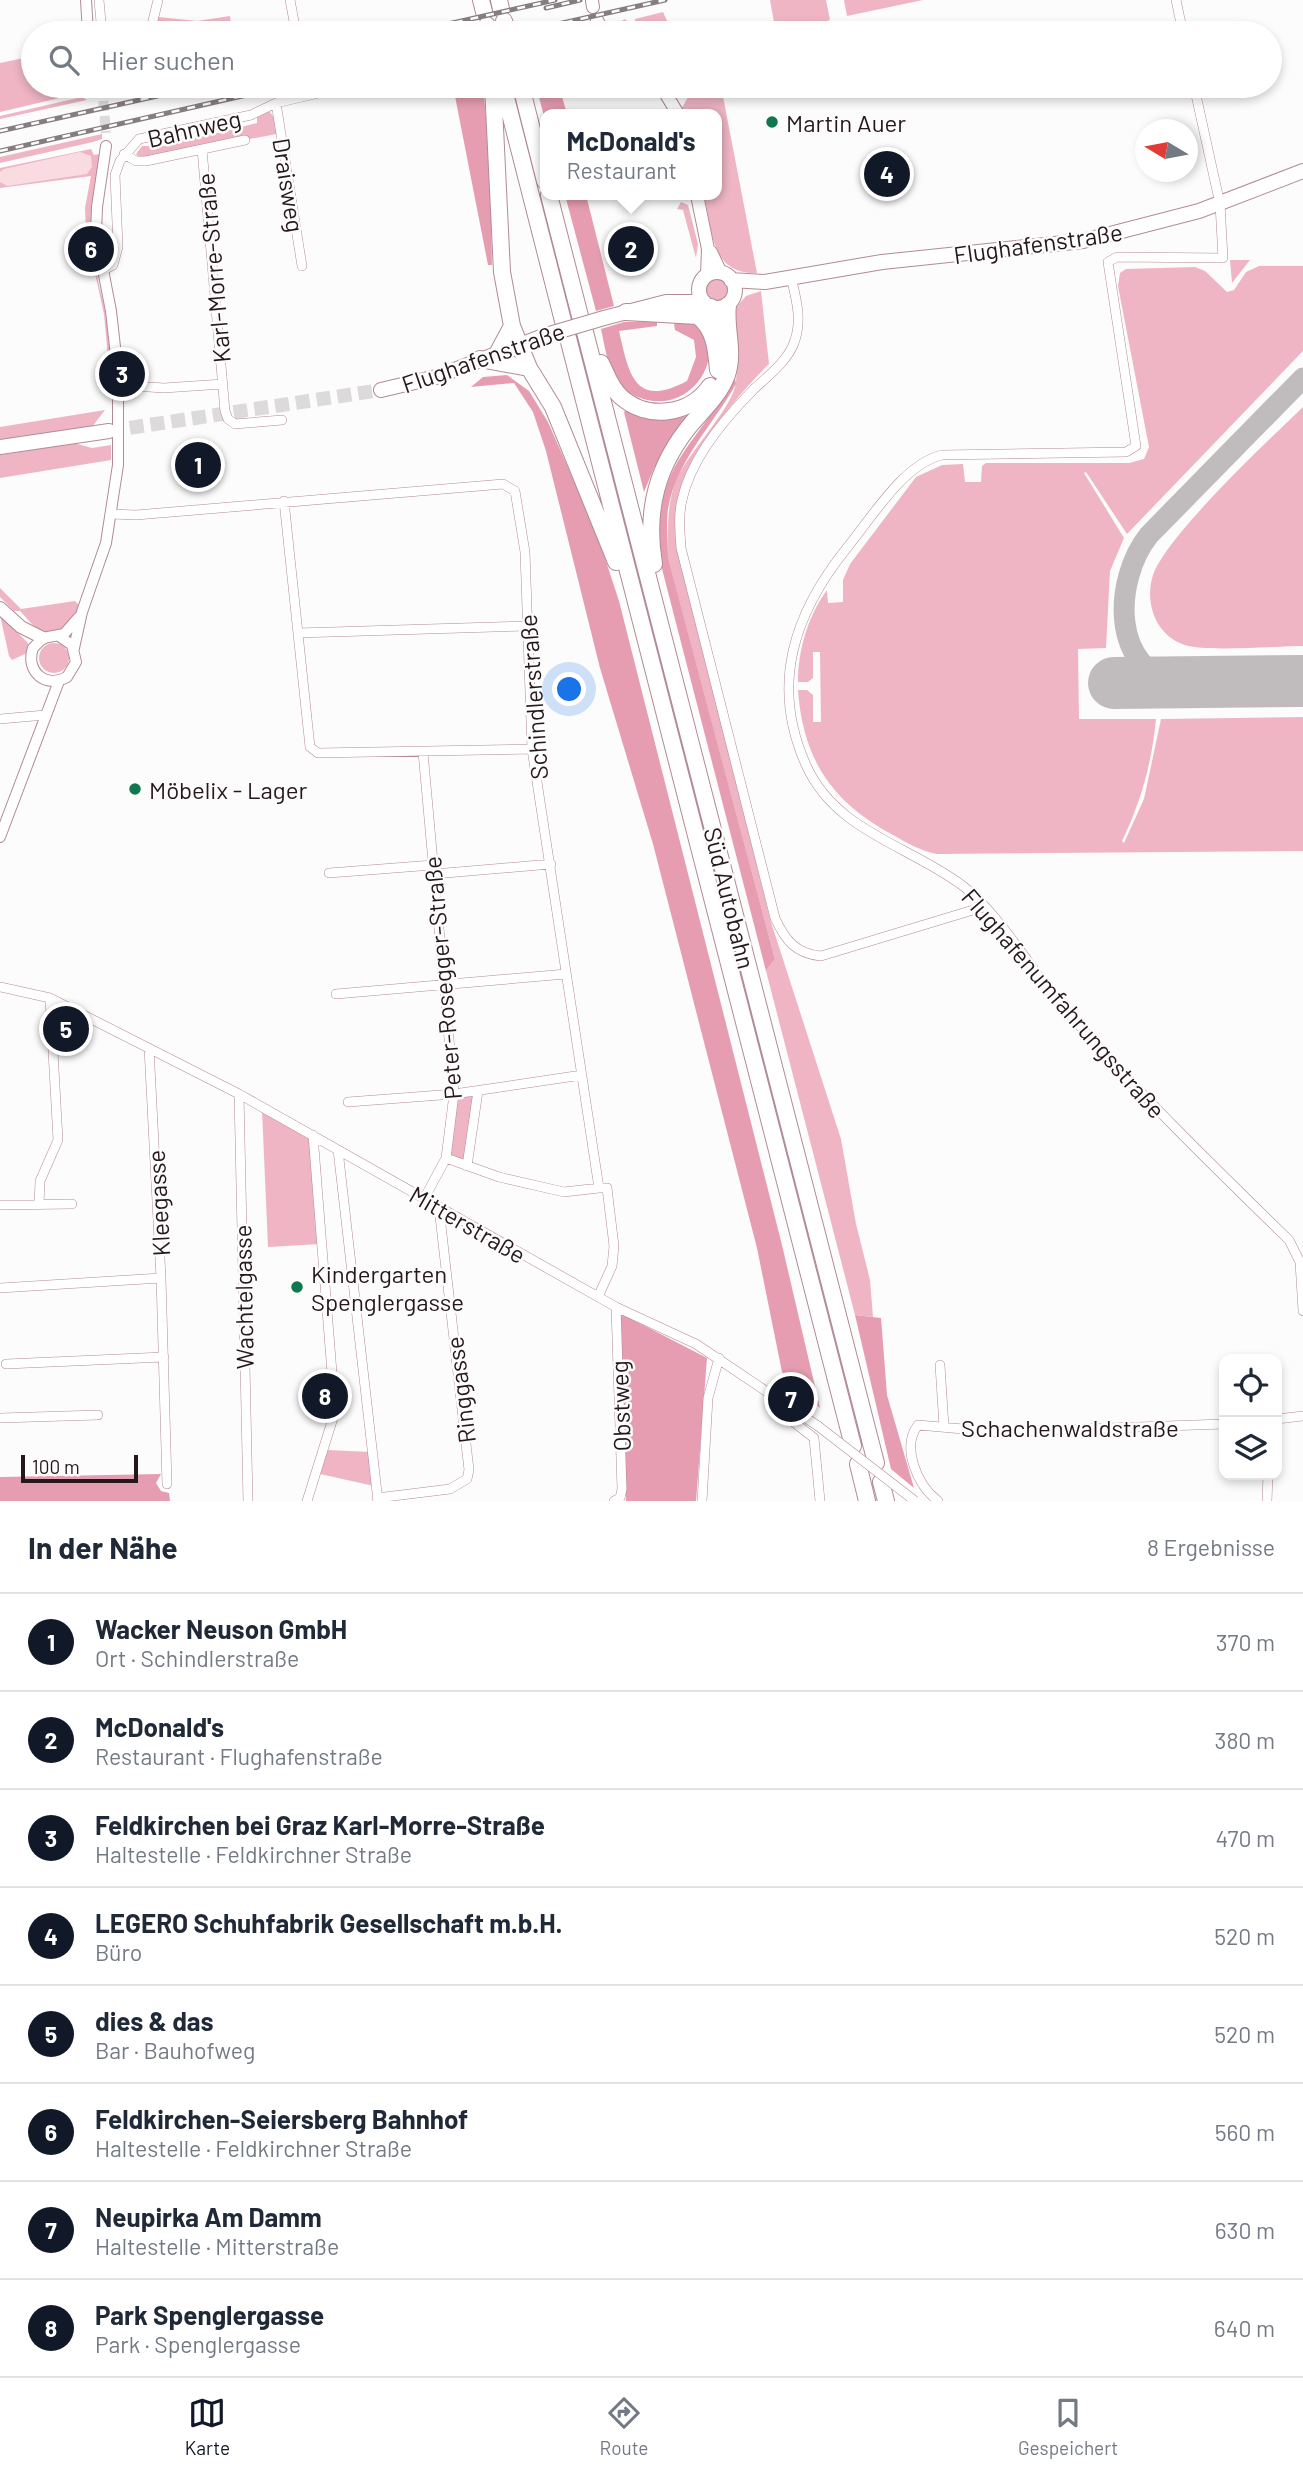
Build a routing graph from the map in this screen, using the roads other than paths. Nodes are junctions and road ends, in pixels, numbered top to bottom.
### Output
1 (86, 0) edge
2 (99, 0) edge
3 (158, 0) edge
4 (290, 0) edge
5 (1176, 0) edge
6 (87, 21) edge
7 (101, 21) edge
8 (153, 21) edge
9 (294, 21) edge
10 (1180, 21) edge
11 (297, 98) edge
12 (494, 98) edge
13 (506, 98) edge
14 (524, 98) edge
15 (1197, 98) edge
16 (276, 103) junction
17 (106, 139) tunnel mouth
18 (245, 140) dead end
19 (202, 149) junction
20 (124, 154) junction
21 (540, 161) edge
22 (1303, 171) edge
23 (550, 200) edge
24 (698, 200) edge
25 (1220, 204) junction
26 (302, 266) dead end
27 (102, 271) junction
28 (790, 277) junction
29 (715, 278) junction
30 (765, 282) junction
31 (731, 301) junction
32 (666, 302) junction
33 (707, 305) junction
34 (626, 312) junction
35 (580, 316) dead end
36 (563, 321) dead end
37 (512, 326) junction
38 (585, 332) dead end
39 (568, 338) dead end
40 (521, 343) junction
41 (498, 352) junction
42 (590, 352) junction
43 (480, 359) junction
44 (529, 368) junction
45 (718, 370) junction
46 (223, 384) junction
47 (118, 385) junction
48 (381, 390) tunnel mouth
49 (282, 420) dead end
50 (109, 430) tunnel mouth
51 (0, 447) edge
52 (284, 500) junction
53 (111, 513) junction
54 (649, 583) junction
55 (0, 608) edge
56 (82, 612) junction
57 (640, 616) junction
58 (527, 626) junction
59 (21, 627) junction
60 (298, 633) junction
61 (59, 636) junction
62 (43, 638) junction
63 (33, 648) junction
64 (74, 648) junction
65 (44, 680) junction
66 (59, 681) junction
67 (45, 715) junction
68 (0, 719) edge
69 (532, 749) junction
70 (423, 752) junction
71 (0, 837) edge
72 (551, 863) junction
73 (434, 869) junction
74 (328, 873) dead end
75 (983, 906) junction
76 (566, 974) junction
77 (445, 985) junction
78 (0, 987) edge
79 (336, 994) dead end
80 (50, 998) junction
81 (149, 1048) junction
82 (582, 1075) junction
83 (478, 1091) junction
84 (239, 1094) junction
85 (454, 1094) junction
86 (348, 1102) dead end
87 (313, 1135) junction
88 (338, 1150) junction
89 (446, 1158) junction
90 (467, 1166) junction
91 (599, 1188) junction
92 (424, 1199) junction
93 (39, 1204) junction
94 (72, 1204) dead end
95 (0, 1205) edge
96 (439, 1209) junction
97 (161, 1278) junction
98 (0, 1288) edge
99 (598, 1297) junction
100 (616, 1307) junction
101 (1303, 1311) edge
102 (164, 1357) junction
103 (719, 1358) junction
104 (6, 1364) dead end
105 (940, 1365) dead end
106 (782, 1402) junction
107 (98, 1415) dead end
108 (1303, 1416) edge
109 (0, 1418) edge
110 (1282, 1418) edge
111 (1219, 1424) edge
112 (944, 1427) junction
113 (853, 1446) dead end
114 (876, 1463) dead end
115 (858, 1464) dead end
116 (1268, 1480) edge
117 (881, 1482) dead end
118 (167, 1484) dead end
119 (377, 1499) edge
120 (248, 1501) edge
121 (307, 1501) edge
122 (614, 1501) edge
123 (702, 1501) edge
124 (820, 1501) edge
125 (867, 1501) edge
126 (886, 1501) edge
127 (915, 1501) edge
128 (938, 1501) edge
129 (1267, 1501) edge

1 - 6 street
2 - 7 street
3 - 8 street
4 - 9 street
5 - 10 street
11 - 16 street, Bahnweg
12 - 37 highway
13 - 36 highway
14 - 21 highway
15 - 25 street
16 - 20 street, Bahnweg
16 - 26 street, Draisweg
17 - 27 street
18 - 19 street
19 - 20 street, Karl-Morre-Straße
19 - 46 street, Karl-Morre-Straße
20 - 27 street, Bahnweg
22 - 25 main road, Flughafenstraße
23 - 35 highway
24 - 29 main road
25 - 28 main road, Flughafenstraße
25 - 75 street, Flughafenumfahrungsstraße
27 - 47 street
28 - 30 main road, Flughafenstraße
28 - 75 street
29 - 30 main road, Flughafenstraße
29 - 31 main road
29 - 32 main road, Flughafenstraße
29 - 33 main road
30 - 31 main road, Flughafenstraße
31 - 33 main road, Flughafenstraße
31 - 54 highway
32 - 33 main road, Flughafenstraße
32 - 34 main road, Flughafenstraße
33 - 45 highway
34 - 40 main road, Flughafenstraße, bridge
34 - 45 highway
37 - 40 highway
37 - 41 highway
38 - 42 highway, Süd Autobahn
39 - 57 highway, Süd Autobahn
40 - 41 main road, Flughafenstraße
40 - 44 highway
41 - 43 main road, Flughafenstraße
42 - 45 highway
42 - 54 highway, Süd Autobahn
43 - 44 highway
43 - 48 main road, Flughafenstraße
44 - 57 highway
46 - 47 street, Karl-Morre-Straße
46 - 49 street, Karl-Morre-Straße
47 - 53 street
50 - 51 main road
52 - 53 street, Schindlerstraße
52 - 58 street, Schindlerstraße
52 - 60 street
53 - 56 street
54 - 114 highway, Süd Autobahn
55 - 59 main road
56 - 61 street
56 - 64 street
57 - 113 highway, Süd Autobahn
58 - 60 street
58 - 69 street, Schindlerstraße
59 - 62 main road
59 - 63 main road
60 - 70 street
61 - 62 street
61 - 64 street
62 - 63 street
63 - 65 street
64 - 66 street
65 - 66 street
65 - 67 street
66 - 67 street
67 - 68 street
67 - 71 street
69 - 70 street
69 - 72 street, Schindlerstraße
70 - 73 street, Peter-Rosegger-Straße
72 - 73 street
72 - 76 street, Schindlerstraße
73 - 74 street
73 - 77 street, Peter-Rosegger-Straße
75 - 101 street, Flughafenumfahrungsstraße
76 - 77 street
76 - 82 street, Schindlerstraße
77 - 79 street
77 - 85 street, Peter-Rosegger-Straße
78 - 80 street, Mitterstraße
80 - 81 street, Mitterstraße
80 - 93 street
81 - 84 street, Mitterstraße
81 - 97 street, Kleegasse
82 - 83 street
82 - 91 street, Schindlerstraße
83 - 85 street
83 - 90 street
84 - 87 street, Mitterstraße
84 - 120 street, Wachtelgasse
85 - 86 street
85 - 89 street, Peter-Rosegger-Straße
87 - 88 street, Mitterstraße
87 - 121 street
88 - 92 street, Mitterstraße
88 - 119 street, Ringgasse
89 - 90 street
89 - 92 street, Peter-Rosegger-Straße
90 - 91 street
91 - 99 street, Schindlerstraße
92 - 96 street, Mitterstraße
93 - 94 street
93 - 95 street
96 - 99 street, Mitterstraße
96 - 119 street, Ringgasse
97 - 98 street
97 - 102 street, Kleegasse
99 - 100 street, Mitterstraße
100 - 103 street, Mitterstraße
100 - 122 street, Obstweg
102 - 104 street
102 - 118 street, Kleegasse
103 - 106 street, Mitterstraße
103 - 123 street
105 - 112 street
106 - 124 street
106 - 127 street, Mitterstraße, bridge
107 - 109 street
108 - 110 street
111 - 112 street, Schachenwaldstraße
112 - 128 street, Schachenwaldstraße
115 - 125 highway
116 - 129 street
117 - 126 highway

